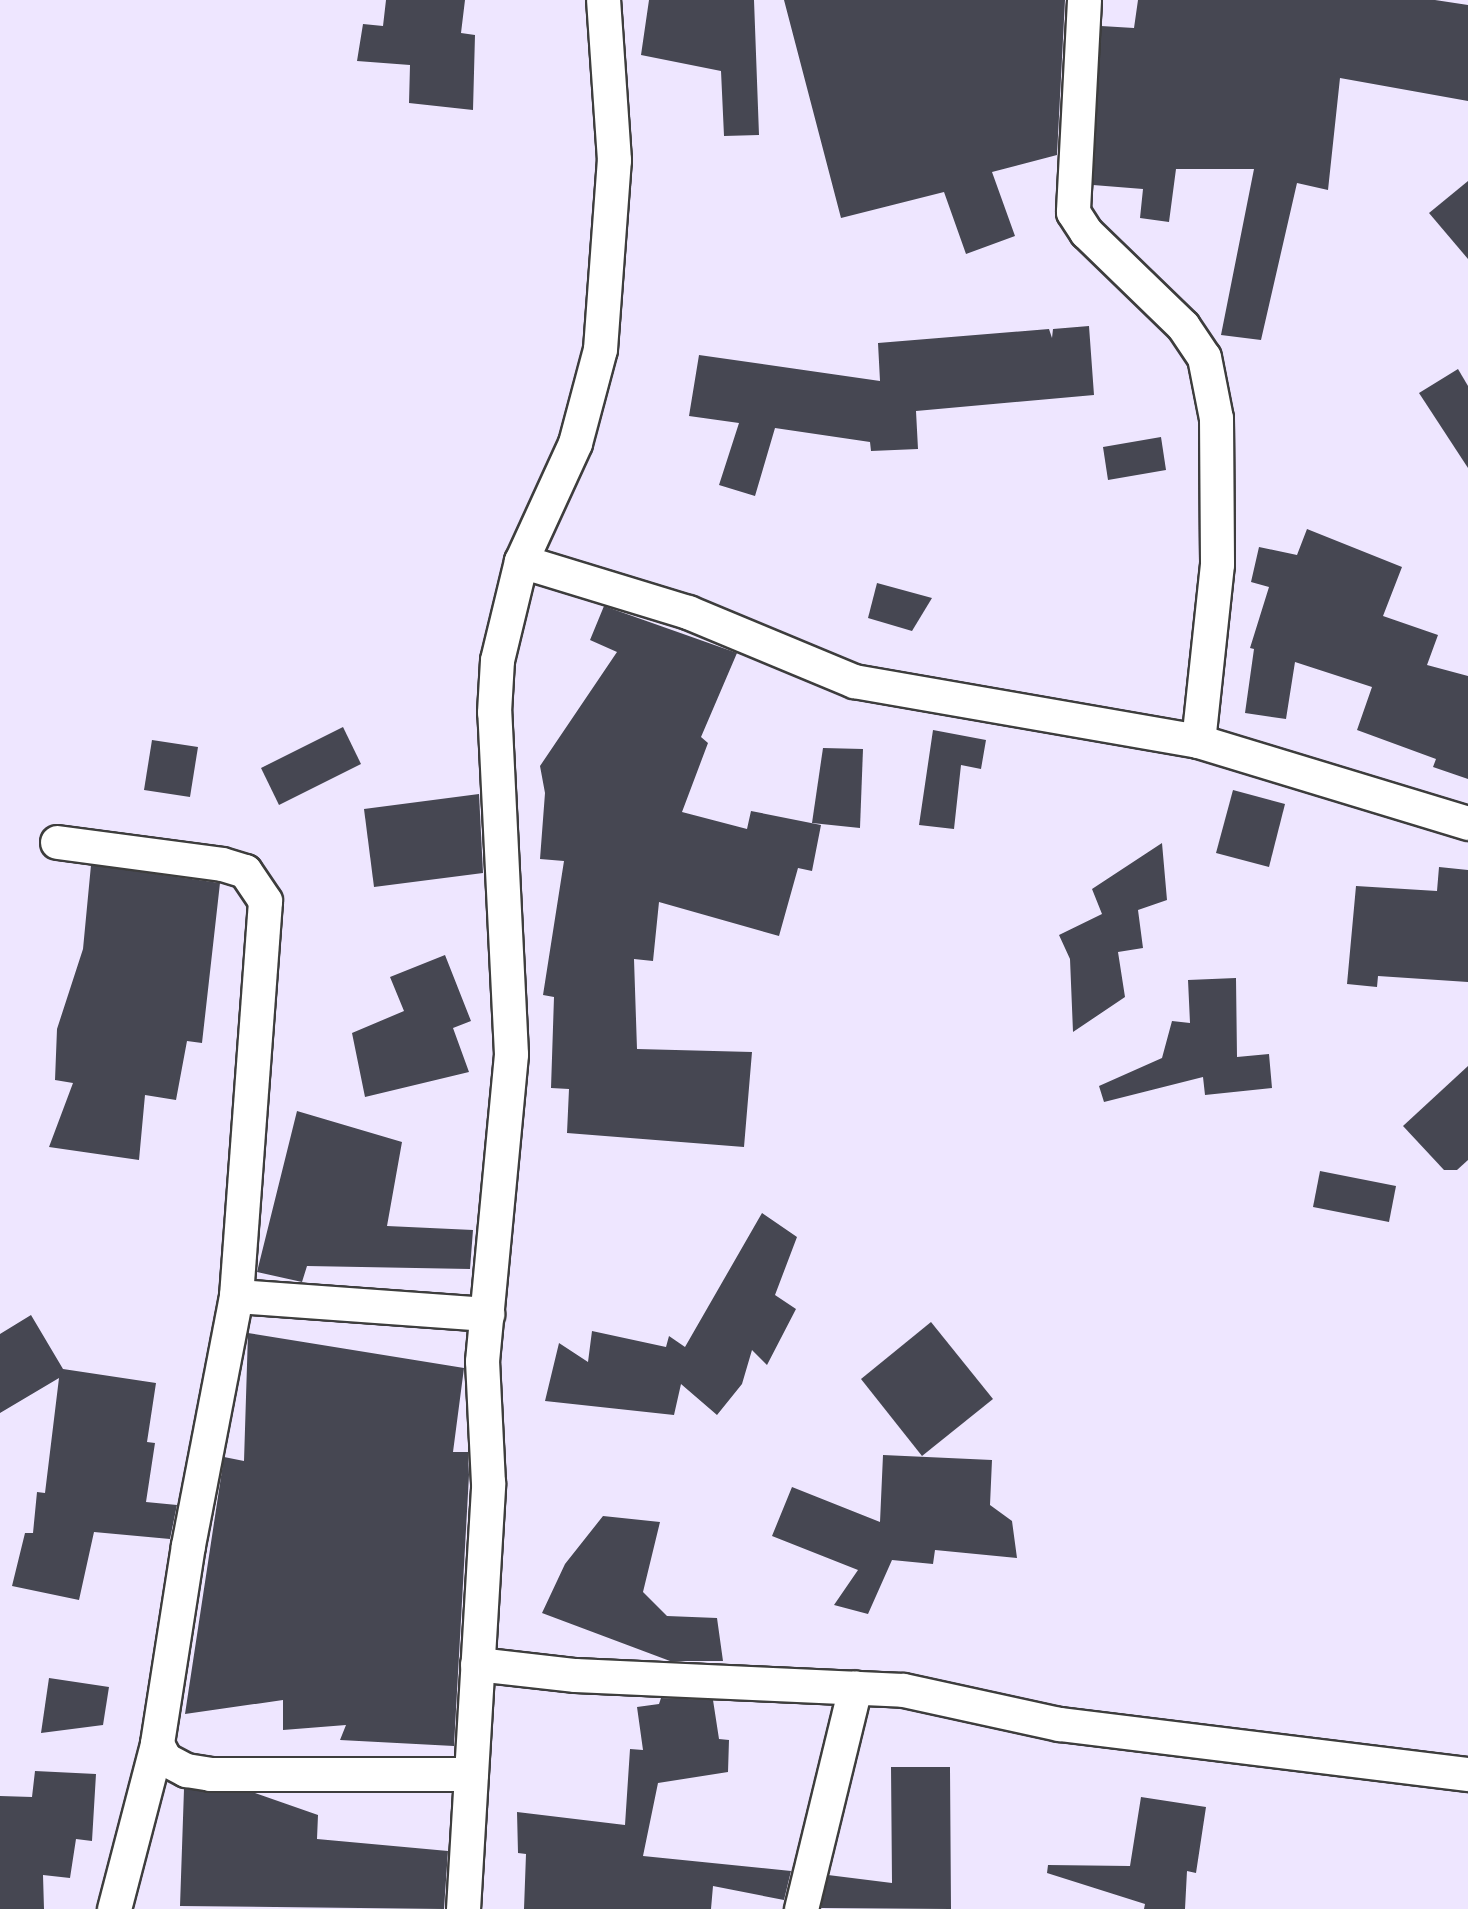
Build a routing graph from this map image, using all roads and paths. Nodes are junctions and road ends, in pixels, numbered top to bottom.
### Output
1 (603, 0) edge
2 (1084, 0) edge
3 (521, 561) junction
4 (1198, 741) junction
5 (1468, 823) edge
6 (57, 842) dead end
7 (236, 1296) junction
8 (487, 1314) junction
9 (477, 1664) junction
10 (855, 1687) junction
11 (158, 1744) junction
12 (471, 1774) junction
13 (1468, 1774) edge
14 (114, 1909) edge
15 (463, 1909) edge
16 (801, 1909) edge

1 - 3 street
2 - 4 street
3 - 4 street
3 - 8 street
4 - 5 street
6 - 7 street
7 - 8 street
7 - 11 street
8 - 9 street
9 - 10 street
9 - 12 street
10 - 13 street
10 - 16 street
11 - 12 street
11 - 14 street
12 - 15 street

